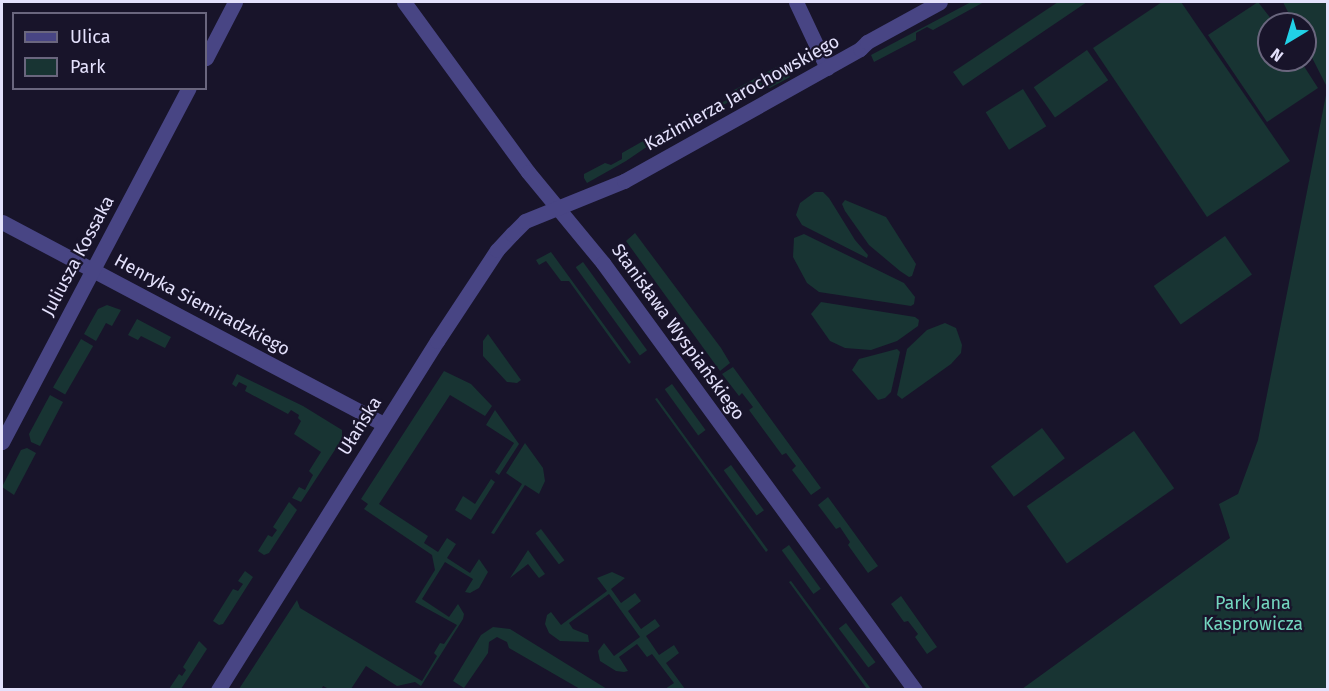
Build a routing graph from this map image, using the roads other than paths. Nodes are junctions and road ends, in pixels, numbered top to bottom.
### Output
1 (236, 2) edge
2 (404, 2) edge
3 (796, 2) edge
4 (940, 2) edge
5 (207, 56) edge
6 (827, 68) junction
7 (188, 90) edge
8 (559, 208) junction
9 (2, 222) edge
10 (94, 269) junction
11 (384, 424) junction
12 (2, 442) edge
13 (218, 690) edge
14 (915, 690) edge

1 - 5 street
2 - 8 street, Stanisława Wyspiańskiego
3 - 6 street
4 - 6 street, Kazimierza Jarochowskiego
6 - 8 street, Kazimierza Jarochowskiego
7 - 10 street, Juliusza Kossaka
8 - 11 street, Ułańska
8 - 14 street, Stanisława Wyspiańskiego
9 - 10 street, Henryka Siemiradzkiego
10 - 11 street, Henryka Siemiradzkiego
10 - 12 street, Juliusza Kossaka
11 - 13 street, Ułańska

